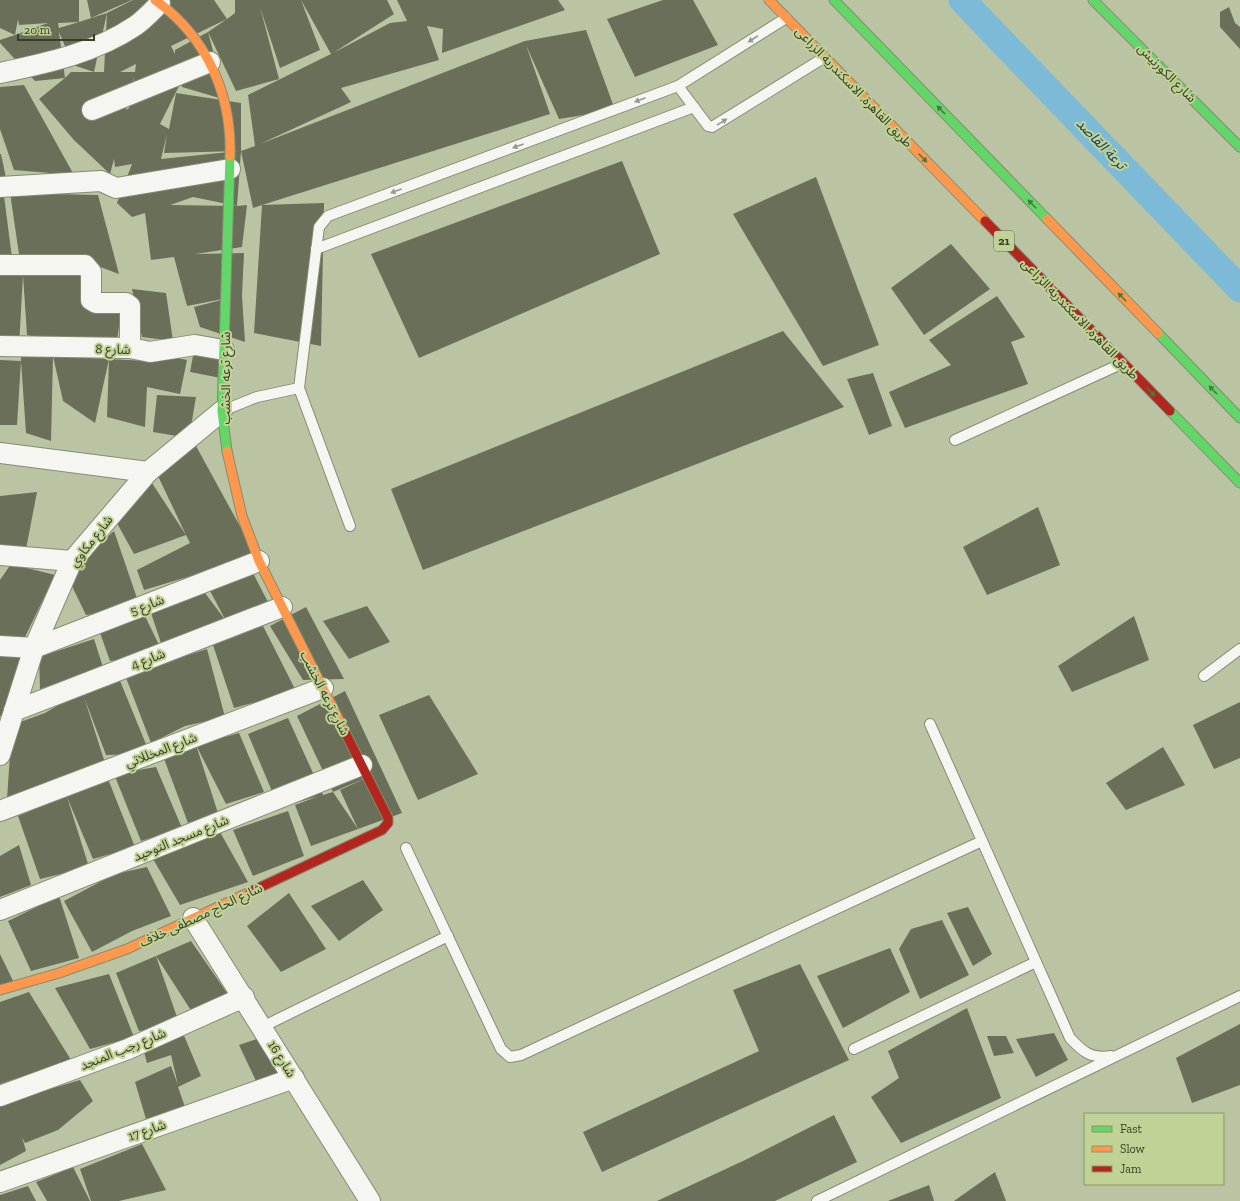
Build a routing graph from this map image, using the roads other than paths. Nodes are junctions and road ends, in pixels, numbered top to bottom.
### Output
1 (769, 0) edge
2 (834, 0) edge
3 (1094, 0) edge
4 (166, 5) edge
5 (786, 18) junction
6 (825, 57) junction
7 (210, 62) junction
8 (0, 73) edge
9 (678, 86) junction
10 (694, 107) junction
11 (92, 110) dead end
12 (1240, 147) edge
13 (230, 169) junction
14 (0, 187) edge
15 (316, 249) junction
16 (0, 264) edge
17 (0, 346) edge
18 (130, 348) junction
19 (224, 350) junction
20 (1123, 363) junction
21 (299, 388) junction
22 (222, 411) junction
23 (1240, 418) edge
24 (955, 440) dead end
25 (0, 453) edge
26 (148, 472) junction
27 (1240, 483) edge
28 (350, 526) dead end
29 (0, 555) edge
30 (72, 561) junction
31 (259, 561) junction
32 (282, 607) junction
33 (0, 646) edge
34 (34, 648) junction
35 (1240, 649) edge
36 (1204, 676) dead end
37 (323, 688) junction
38 (8, 719) edge
39 (930, 724) dead end
40 (0, 755) edge
41 (362, 765) junction
42 (0, 811) edge
43 (388, 818) joint
44 (982, 841) junction
45 (406, 848) dead end
46 (0, 910) edge
47 (193, 918) junction
48 (448, 936) junction
49 (1036, 962) junction
50 (0, 990) edge
51 (1240, 996) edge
52 (244, 997) junction
53 (262, 1027) junction
54 (854, 1049) dead end
55 (1120, 1054) junction
56 (294, 1078) junction
57 (0, 1096) edge
58 (0, 1182) edge
59 (370, 1201) edge
60 (817, 1201) edge

1 - 5 main road, طريق القاهرة, الاسكندرية الزراعى / 21
23 -> 2 main road
3 - 12 main road, شارع الكورنيش
4 - 7 main road, شارع ترعه الخشب
4 - 8 street
5 - 6 main road, طريق القاهرة, الاسكندرية الزراعى / 21
5 -> 9 lane
10 -> 6 lane
6 -> 20 main road, طريق القاهرة, الاسكندرية الزراعى / 21
7 - 11 street
7 - 13 main road, شارع ترعه الخشب
9 - 10 lane
9 -> 15 lane
10 - 15 lane
13 - 14 street
13 - 19 main road, شارع ترعه الخشب
15 - 21 lane
16 - 18 street
17 - 18 street, شارع 8
18 - 19 street, شارع 8
19 - 22 main road, شارع ترعه الخشب
20 - 24 lane
20 -> 27 main road, طريق القاهرة, الاسكندرية الزراعى / 21
21 - 22 lane
21 - 28 lane
22 - 26 street, شارع مكاوي
22 - 31 main road, شارع ترعه الخشب
25 - 26 street
26 - 30 street, شارع مكاوي
29 - 30 street
30 - 34 street, شارع مكاوي
31 - 32 main road, شارع ترعه الخشب
31 - 34 street, شارع 5
32 - 37 main road, شارع ترعه الخشب
32 - 38 street, شارع 4
33 - 34 street
34 - 38 street, شارع مكاوي
35 - 36 lane
37 - 41 main road, شارع ترعه الخشب
37 - 42 street, شارع المخللاتي
38 - 40 street, شارع مكاوي
39 - 44 lane
41 - 43 main road, شارع ترعه الخشب
41 - 46 street, شارع مسجد التوحيد
43 - 47 main road, شارع الحاج مصطفى خلاف
44 - 48 lane
44 - 49 lane
45 - 48 lane
47 - 50 main road, شارع الحاج مصطفى خلاف
47 - 52 street, شارع 16
48 - 53 lane
49 - 54 lane
49 - 55 lane
51 - 55 lane
52 - 53 street, شارع 16
52 - 57 street, شارع رجب المنجد
53 - 56 street, شارع 16
55 - 60 lane
56 - 58 street, شارع 17
56 - 59 street, شارع 16

